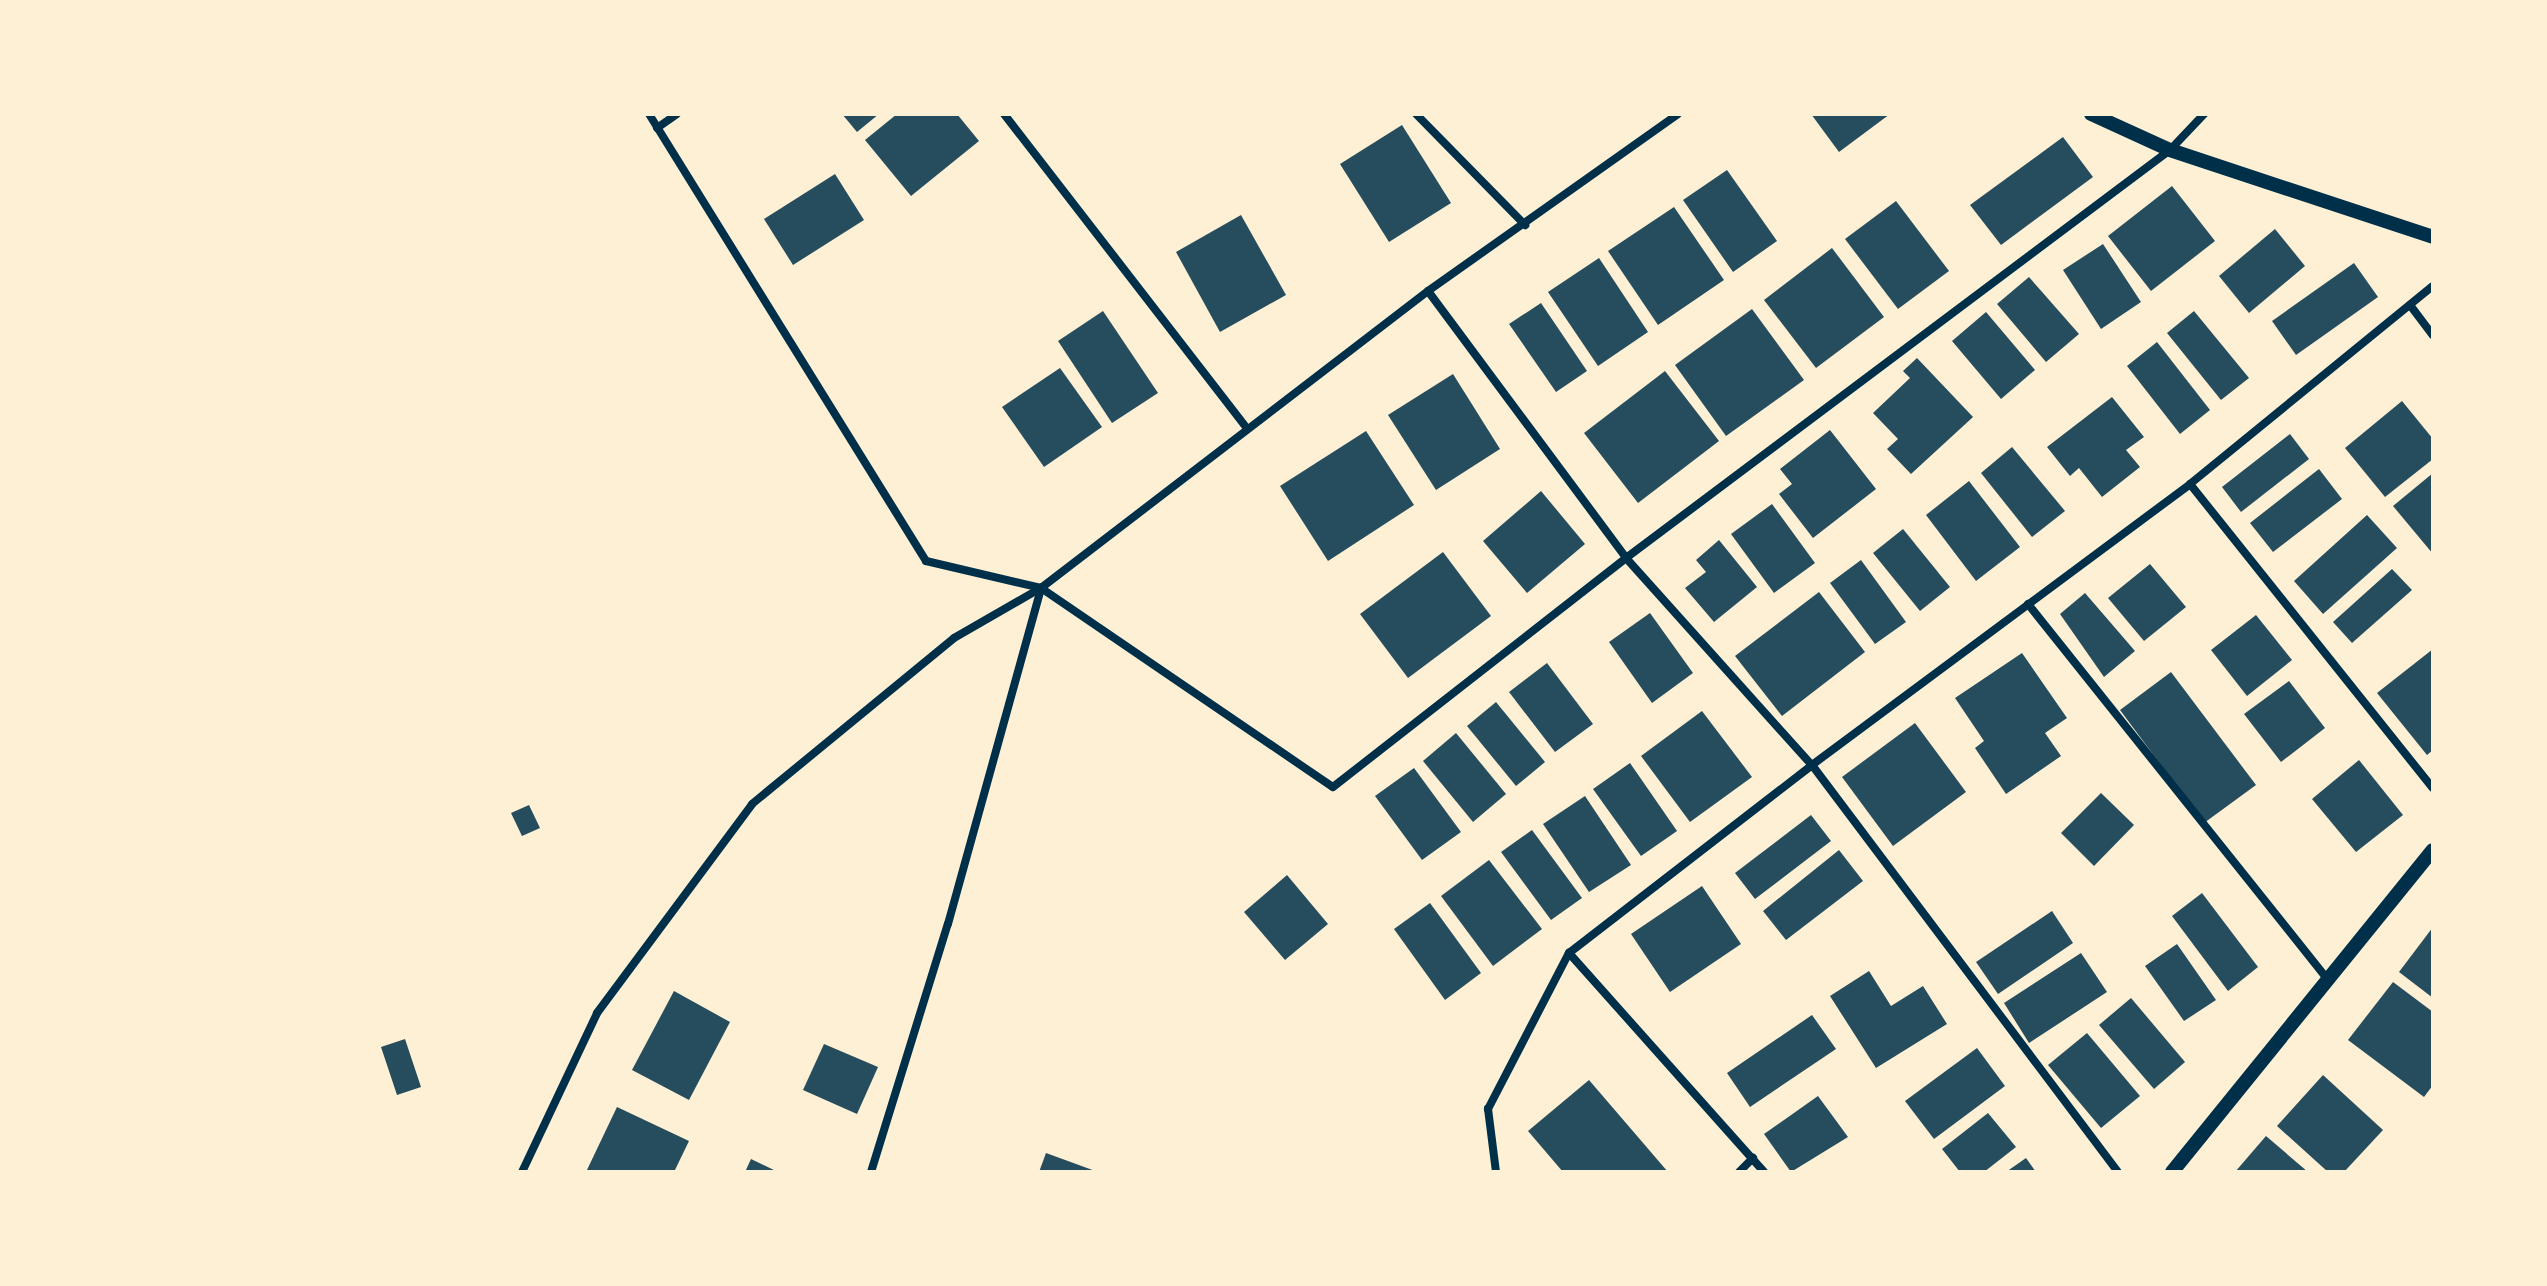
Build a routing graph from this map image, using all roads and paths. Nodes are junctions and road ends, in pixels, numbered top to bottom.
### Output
1 (649, 114) edge
2 (677, 114) edge
3 (1004, 114) edge
4 (1416, 114) edge
5 (1678, 114) edge
6 (2091, 114) edge
7 (2204, 114) edge
8 (657, 128) junction
9 (2170, 150) junction
10 (1525, 225) junction
11 (2433, 237) edge
12 (2433, 286) edge
13 (1428, 291) junction
14 (2410, 305) junction
15 (2433, 335) edge
16 (1247, 428) junction
17 (2190, 484) junction
18 (1626, 558) junction
19 (1041, 588) junction
20 (2028, 604) junction
21 (1812, 765) junction
22 (2433, 788) edge
23 (2433, 850) edge
24 (1569, 953) junction
25 (2328, 980) junction
26 (1753, 1158) junction
27 (522, 1172) edge
28 (871, 1172) edge
29 (1496, 1172) edge
30 (1739, 1172) edge
31 (1764, 1172) edge
32 (2118, 1172) edge
33 (2172, 1172) edge

1 - 8 street
2 - 8 street
3 - 16 street
4 - 10 street
5 - 10 street
6 - 9 street
7 - 9 street
8 - 19 street
9 - 11 street
9 - 18 street
10 - 13 street
12 - 14 street
13 - 16 street
13 - 18 street
14 - 15 street
14 - 17 street
16 - 19 street
17 - 20 street
17 - 22 street
18 - 19 street
18 - 21 street
19 - 27 street
19 - 28 street
20 - 21 street
20 - 25 street
21 - 24 street
21 - 32 street
23 - 25 street
24 - 26 street
24 - 29 street
25 - 33 street
26 - 30 street
26 - 31 street

